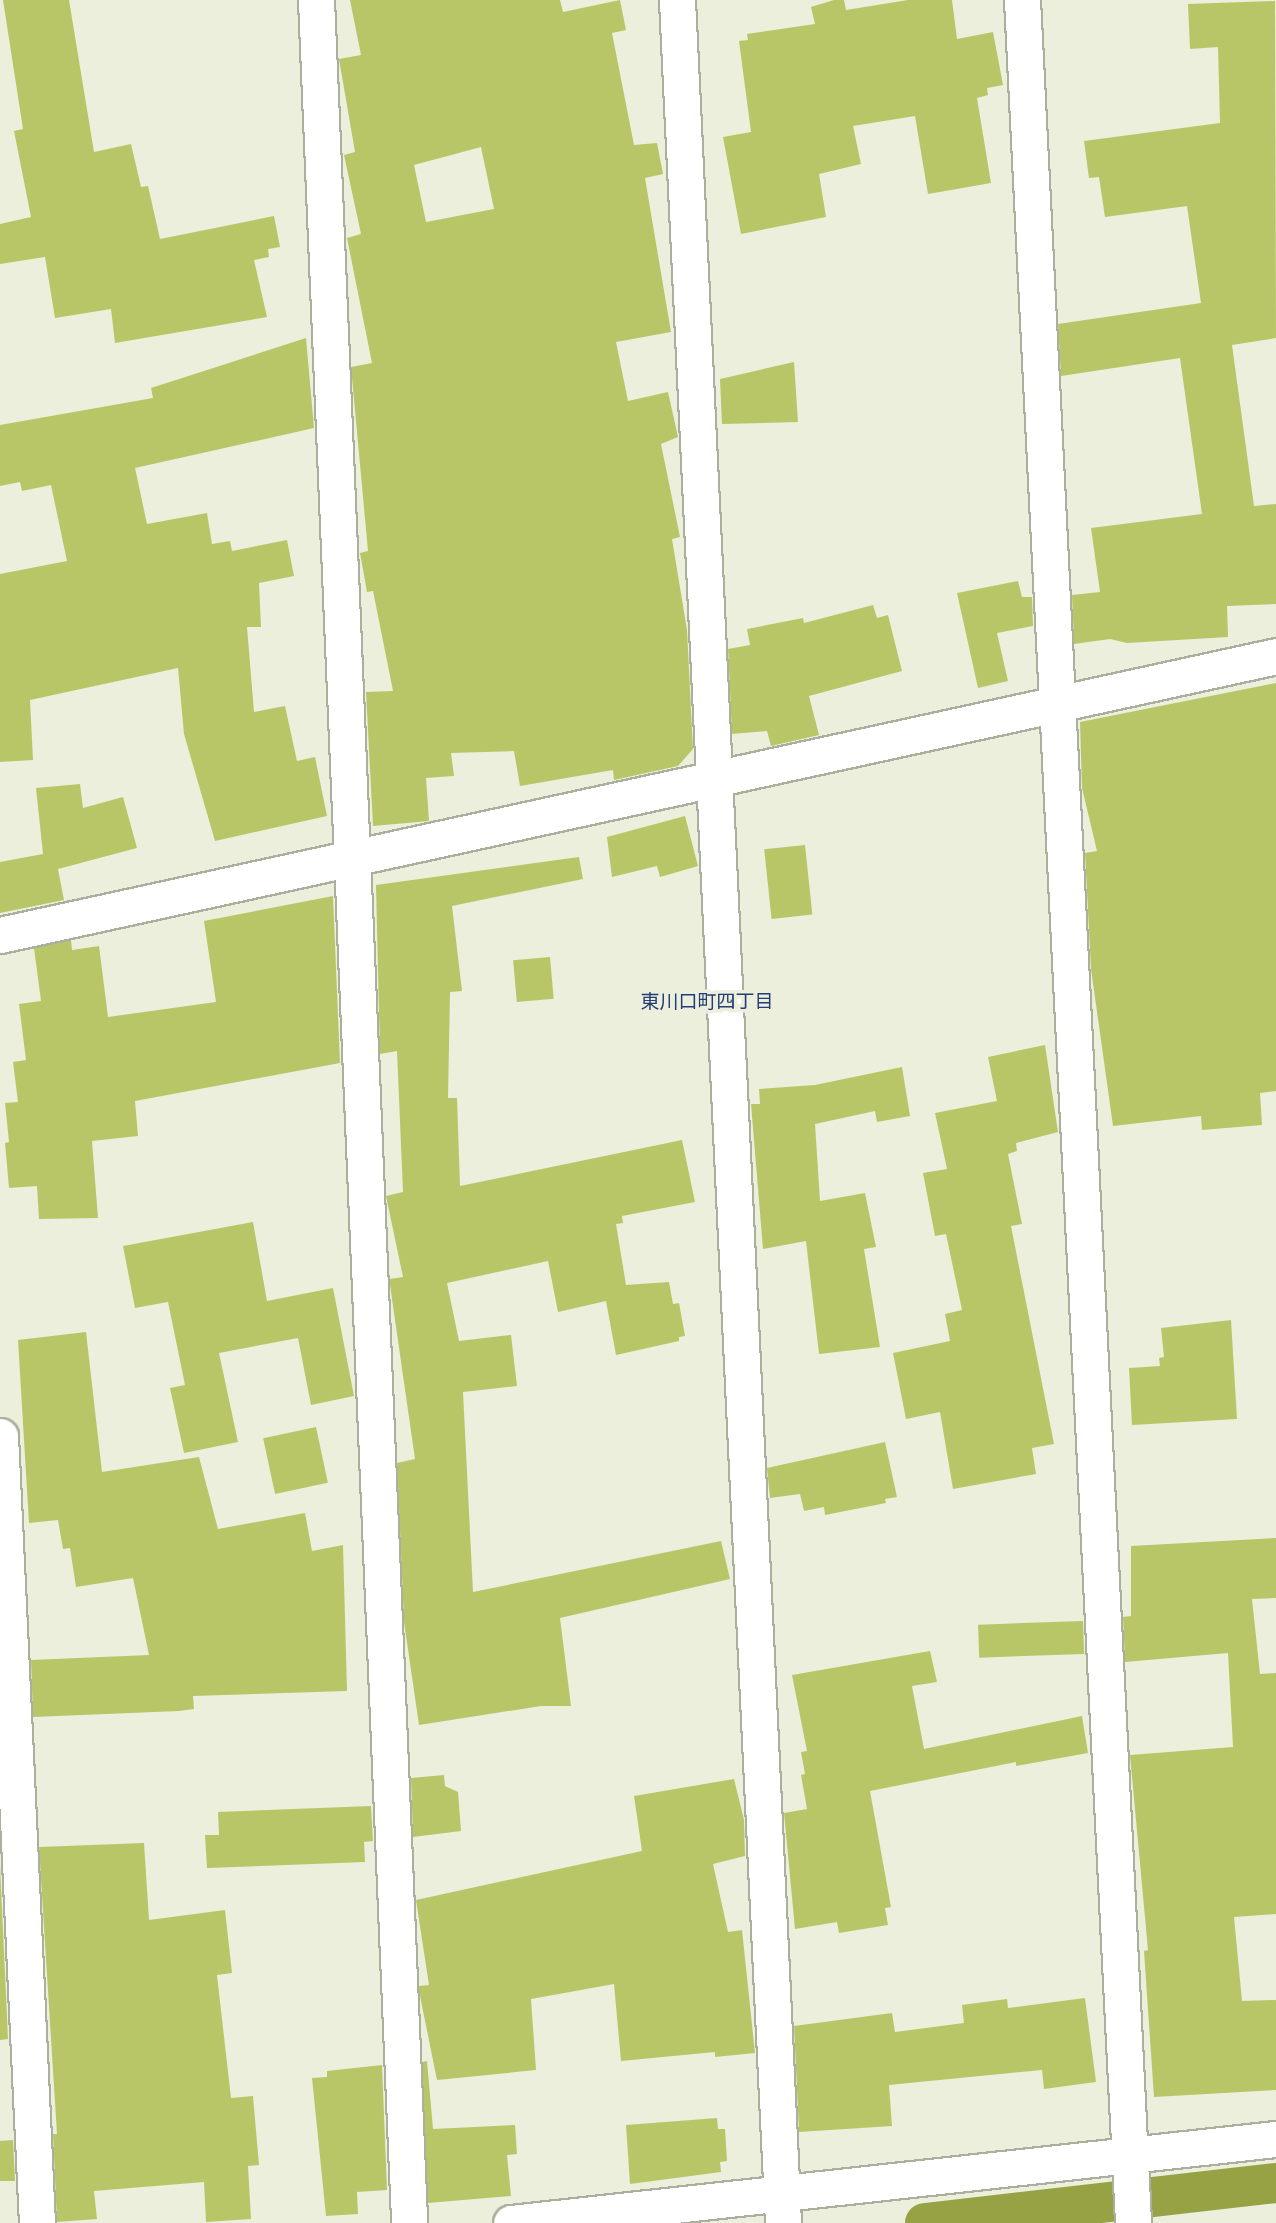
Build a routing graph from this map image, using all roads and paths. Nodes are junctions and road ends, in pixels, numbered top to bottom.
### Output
1 (316, 0) edge
2 (677, 0) edge
3 (1022, 0) edge
4 (1276, 656) edge
5 (1055, 703) junction
6 (715, 779) junction
7 (349, 861) junction
8 (0, 936) edge
9 (0, 1436) edge
10 (1276, 2139) edge
11 (1131, 2163) junction
12 (783, 2209) edge
13 (1133, 2218) edge
14 (37, 2223) edge
15 (409, 2223) edge
16 (511, 2223) edge

1 - 7 street
2 - 6 street
3 - 5 street
4 - 5 street
5 - 6 street
5 - 11 street
6 - 7 street
6 - 12 street
7 - 8 street
7 - 15 street
9 - 14 street
10 - 11 street
11 - 12 street
11 - 13 street
12 - 16 street

